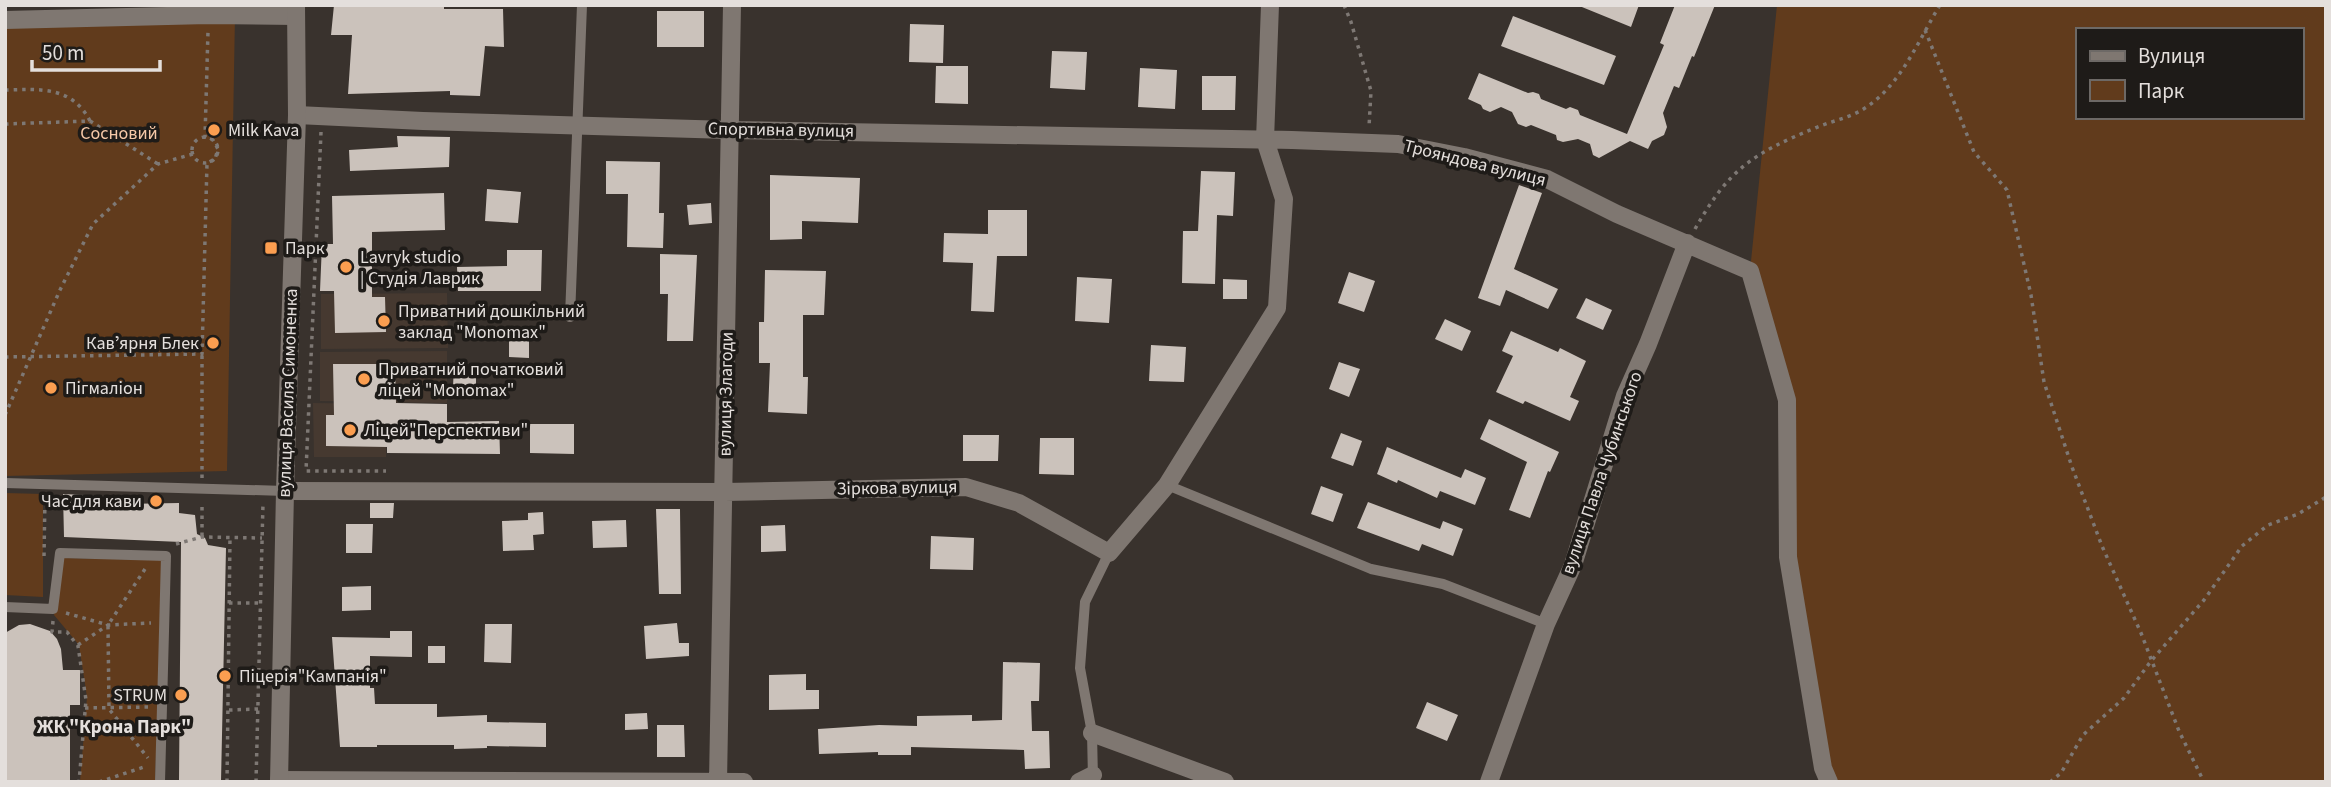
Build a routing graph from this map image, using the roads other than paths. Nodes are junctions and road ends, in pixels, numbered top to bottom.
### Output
1 (582, 5) edge
2 (732, 5) edge
3 (1270, 5) edge
4 (296, 11) edge
5 (5, 20) edge
6 (297, 115) junction
7 (578, 124) junction
8 (729, 130) junction
9 (1265, 140) junction
10 (1687, 243) junction
11 (570, 317) dead end
12 (5, 483) edge
13 (1167, 485) junction
14 (285, 491) junction
15 (725, 492) junction
16 (1109, 553) junction
17 (5, 607) edge
18 (1546, 624) junction
19 (1092, 733) junction
20 (1089, 780) edge
21 (279, 781) edge
22 (718, 781) edge
23 (160, 782) edge
24 (744, 782) edge
25 (1225, 782) edge
26 (1489, 782) edge
27 (1829, 782) edge

1 - 7 lane
2 - 8 street, вулиця Злагоди
3 - 9 street
4 - 5 street
4 - 6 street, вулиця Василя Симоненка
6 - 7 street, Спортивна вулиця
6 - 14 street, вулиця Василя Симоненка
7 - 8 street, Спортивна вулиця
7 - 11 lane
8 - 9 street, Спортивна вулиця
8 - 15 street, вулиця Злагоди
9 - 10 street, Трояндова вулиця
9 - 13 street
10 - 18 street, вулиця Павла Чубинського
10 - 27 street, Трояндова вулиця
12 - 14 lane
13 - 16 street
13 - 18 lane
14 - 15 street, Зіркова вулиця
14 - 21 street, вулиця Василя Симоненка
15 - 16 street, Зіркова вулиця
15 - 22 street, вулиця Злагоди
16 - 19 lane
17 - 23 lane
18 - 26 street, вулиця Павла Чубинського
19 - 20 lane
19 - 25 street
21 - 22 street
22 - 24 street

